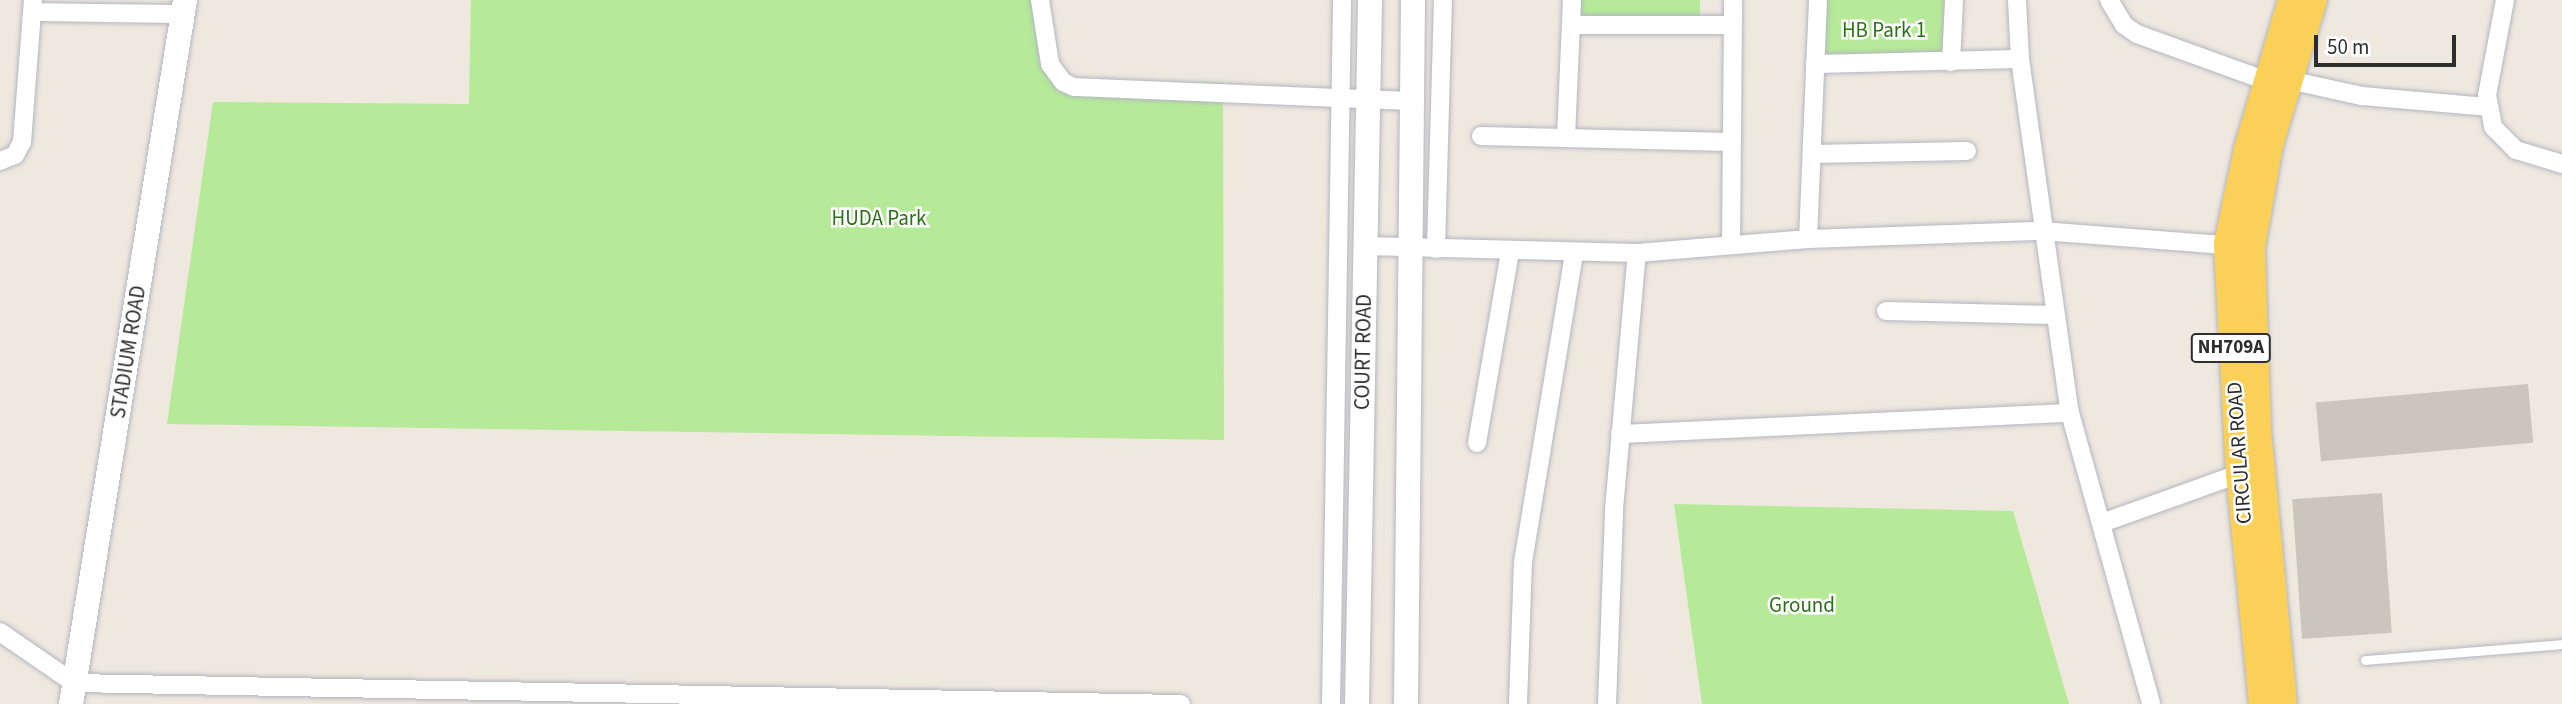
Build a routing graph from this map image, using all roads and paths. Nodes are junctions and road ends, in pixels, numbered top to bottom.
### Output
1 (1040, 0) edge
2 (1342, 0) edge
3 (1370, 0) edge
4 (1413, 0) edge
5 (1443, 0) edge
6 (1572, 0) edge
7 (1733, 0) edge
8 (1818, 0) edge
9 (1954, 0) edge
10 (2017, 0) edge
11 (2291, 0) edge
12 (2314, 0) edge
13 (2505, 0) edge
14 (2113, 3) edge
15 (33, 6) edge
16 (183, 7) edge
17 (1572, 25) junction
18 (1732, 25) junction
19 (2020, 59) junction
20 (1951, 62) junction
21 (1815, 64) junction
22 (2278, 80) junction
23 (1339, 100) junction
24 (1368, 100) junction
25 (1413, 101) junction
26 (2487, 107) junction
27 (1482, 136) dead end
28 (1566, 137) junction
29 (1730, 142) junction
30 (1967, 151) dead end
31 (1811, 154) junction
32 (0, 161) edge
33 (2562, 164) edge
34 (2042, 231) junction
35 (1808, 239) junction
36 (1731, 245) junction
37 (1365, 246) junction
38 (2240, 246) junction
39 (1424, 248) junction
40 (1510, 251) junction
41 (1574, 253) junction
42 (1637, 253) junction
43 (1886, 311) dead end
44 (2054, 314) junction
45 (2070, 413) junction
46 (1620, 434) junction
47 (1477, 443) dead end
48 (2239, 474) junction
49 (2102, 523) junction
50 (0, 632) edge
51 (2562, 644) edge
52 (2365, 660) dead end
53 (73, 693) edge
54 (1181, 704) edge
55 (1331, 704) edge
56 (1357, 704) edge
57 (1406, 704) edge
58 (1518, 704) edge
59 (1607, 704) edge
60 (2151, 704) edge
61 (2262, 704) edge
62 (2284, 704) edge

1 - 23 street
2 - 23 street
3 - 24 street, COURT ROAD
4 - 25 street
5 - 39 street
6 - 17 street
7 - 18 street
8 - 21 street
9 - 20 street
10 - 19 street
11 - 22 main road, NH709A
12 - 22 main road, NH709A
13 - 26 street
14 - 22 street
15 - 16 street
15 - 32 street
16 - 53 street, STADIUM ROAD
17 - 18 street
17 - 28 street
18 - 29 street
19 - 20 street
19 - 34 street
20 - 21 street
21 - 31 street
22 - 26 street
22 - 38 main road, NH709A
23 - 24 street
23 - 55 street
24 - 25 street
24 - 37 street, COURT ROAD
25 - 39 street
26 - 33 street
27 - 28 street
28 - 29 street
29 - 36 street
30 - 31 street
31 - 35 street
34 - 35 street
34 - 38 street
34 - 44 street
35 - 36 street
36 - 42 street
37 - 39 street
37 - 56 street, COURT ROAD
38 - 48 main road, CIRCULAR ROAD / NH709A
38 - 62 main road, NH709A
39 - 40 street
39 - 57 street
40 - 41 street
40 - 47 street
41 - 42 street
41 - 58 street
42 - 46 street
43 - 44 street
44 - 45 street
45 - 46 street
45 - 49 street
46 - 59 street
48 - 49 street
48 - 61 main road, CIRCULAR ROAD / NH709A
49 - 60 street
50 - 53 street
51 - 52 lane
53 - 54 street

